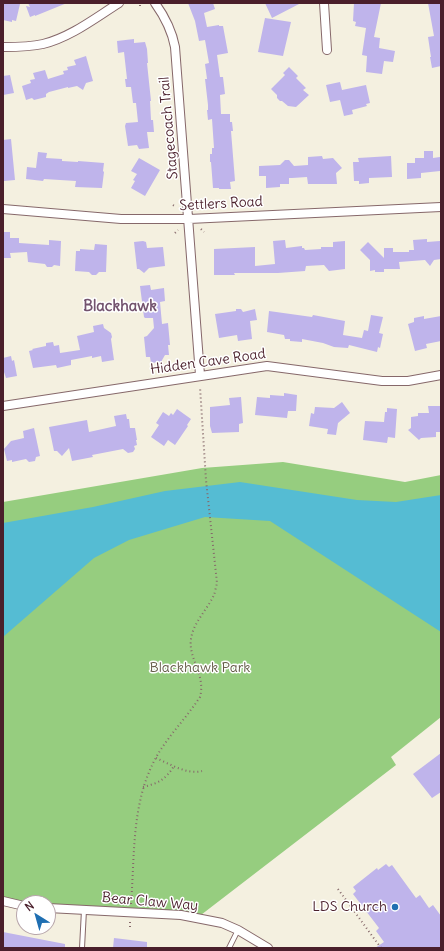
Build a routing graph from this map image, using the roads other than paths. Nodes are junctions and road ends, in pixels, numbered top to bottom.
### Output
1 (119, 3) edge
2 (155, 3) edge
3 (324, 3) edge
4 (3, 47) edge
5 (326, 50) dead end
6 (441, 207) edge
7 (3, 210) edge
8 (189, 219) junction
9 (200, 375) junction
10 (441, 375) edge
11 (3, 406) edge
12 (3, 901) edge
13 (16, 904) edge
14 (56, 908) edge
15 (84, 910) junction
16 (238, 930) junction
17 (82, 948) edge
18 (228, 948) edge
19 (268, 948) edge

1 - 4 street
2 - 8 street, Stagecoach Trail
3 - 5 street
6 - 8 street, Settlers Road
7 - 8 street, Settlers Road
8 - 9 street, Stagecoach Trail
9 - 10 street, Hidden Cave Road
9 - 11 street, Hidden Cave Road
12 - 13 street
14 - 15 street, Bear Claw Way
15 - 16 street, Bear Claw Way
15 - 17 lane
16 - 18 lane
16 - 19 street, Bear Claw Way

